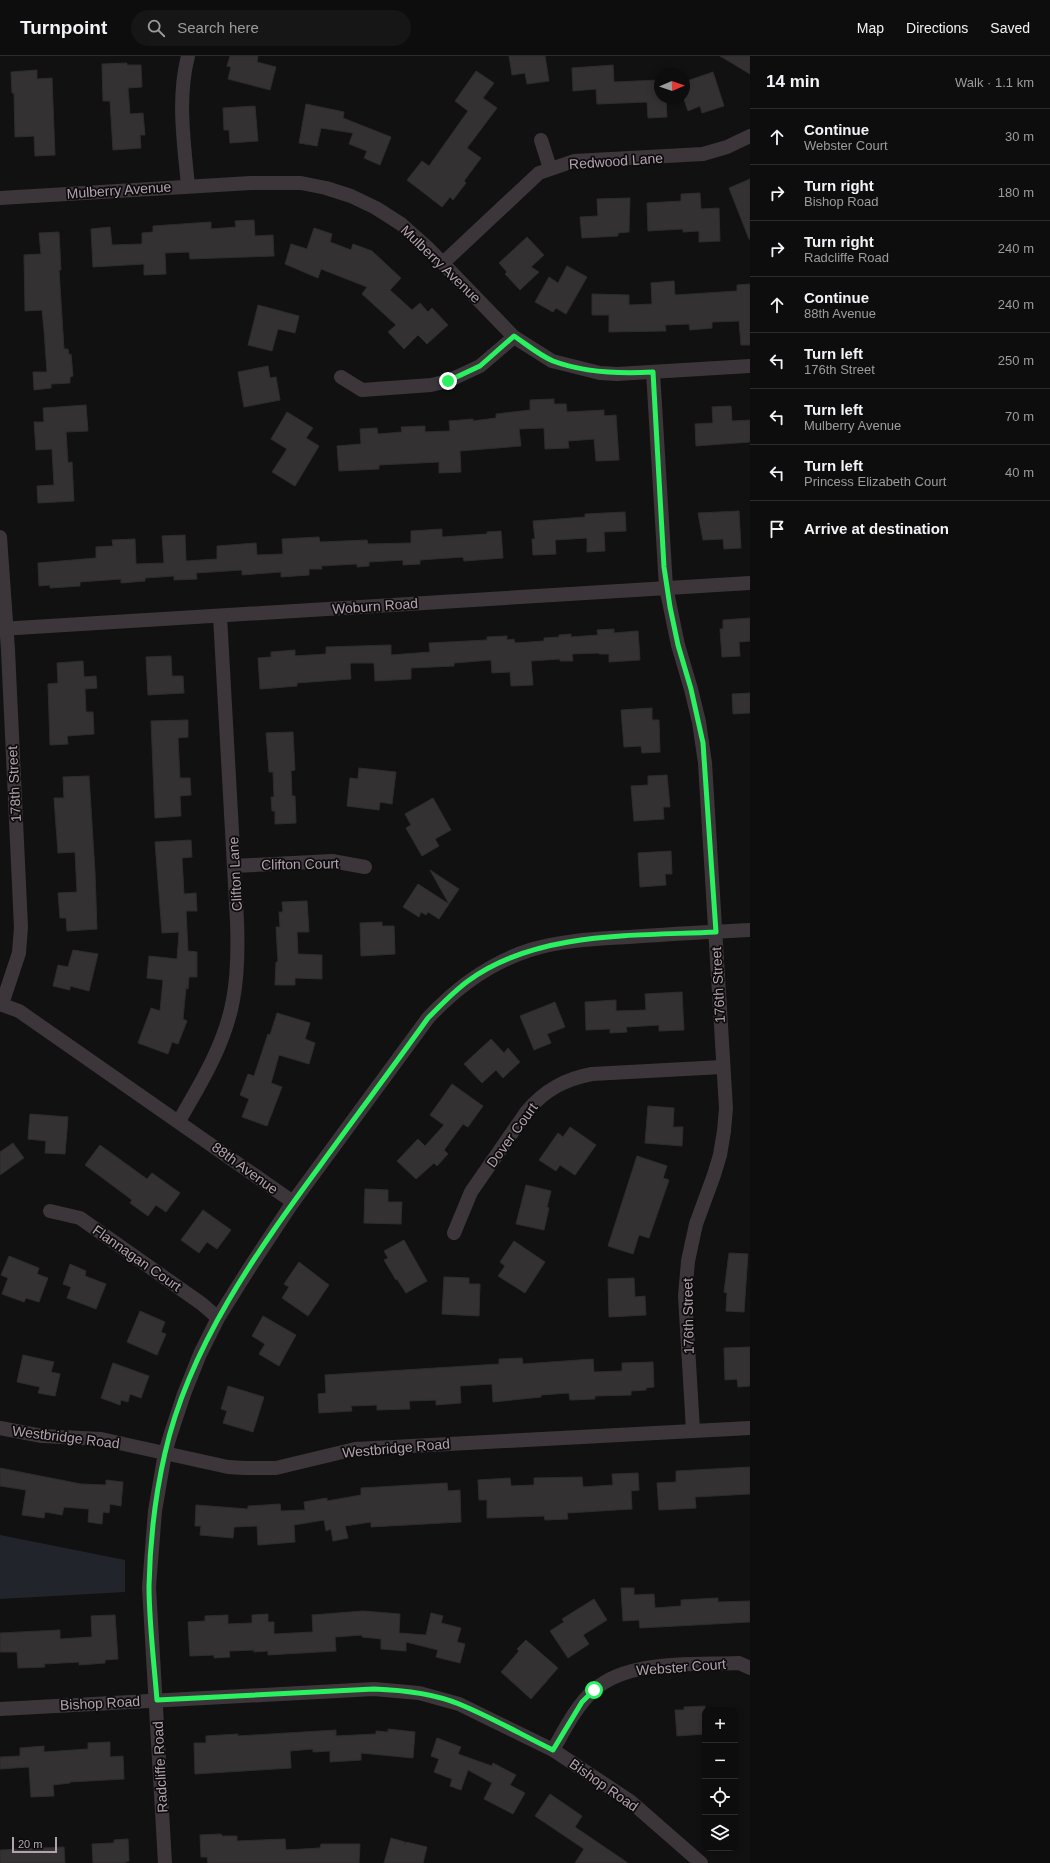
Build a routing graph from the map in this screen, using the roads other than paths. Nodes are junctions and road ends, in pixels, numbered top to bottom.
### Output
1 (188, 56) edge
2 (750, 136) edge
3 (541, 140) dead end
4 (550, 168) junction
5 (188, 186) junction
6 (0, 198) edge
7 (443, 264) junction
8 (514, 336) junction
9 (750, 366) edge
10 (653, 372) junction
11 (340, 376) dead end
12 (0, 538) edge
13 (750, 583) edge
14 (666, 587) junction
15 (220, 616) junction
16 (3, 629) edge
17 (234, 866) junction
18 (365, 867) dead end
19 (750, 930) edge
20 (716, 932) junction
21 (1, 1004) edge
22 (722, 1067) junction
23 (178, 1120) junction
24 (293, 1202) junction
25 (50, 1211) dead end
26 (454, 1233) dead end
27 (218, 1318) junction
28 (0, 1428) edge
29 (750, 1428) edge
30 (693, 1430) junction
31 (165, 1453) junction
32 (750, 1668) edge
33 (157, 1700) junction
34 (0, 1709) edge
35 (553, 1750) junction
36 (165, 1863) edge
37 (701, 1863) edge

1 - 5 street
2 - 4 street, Redwood Lane
3 - 4 street
4 - 7 street, Redwood Lane
5 - 6 street, Mulberry Avenue
5 - 7 street, Mulberry Avenue
7 - 8 street, Mulberry Avenue
8 - 10 street, Mulberry Avenue
8 - 11 street
9 - 10 street, Mulberry Avenue
10 - 14 street, 176th Street
12 - 16 street, 178th Street
13 - 14 street, Woburn Road
14 - 15 street, Woburn Road
14 - 20 street, 176th Street
15 - 16 street, Woburn Road
15 - 17 street, Clifton Lane
16 - 21 street, 178th Street
17 - 18 street, Clifton Court
17 - 23 street, Clifton Lane
19 - 20 street, 88th Avenue
20 - 22 street, 176th Street
20 - 24 street, 88th Avenue
21 - 23 street, 88th Avenue
22 - 26 street, Dover Court
22 - 30 street, 176th Street
23 - 24 street, 88th Avenue
24 - 27 street, Radcliffe Road
25 - 27 street, Flannagan Court
27 - 31 street, Radcliffe Road
28 - 31 street, Westbridge Road
29 - 30 street, Westbridge Road
30 - 31 street, Westbridge Road
31 - 33 street, Radcliffe Road
32 - 35 street, Webster Court
33 - 34 street, Bishop Road
33 - 35 street, Bishop Road
33 - 36 street, Radcliffe Road
35 - 37 street, Bishop Road

